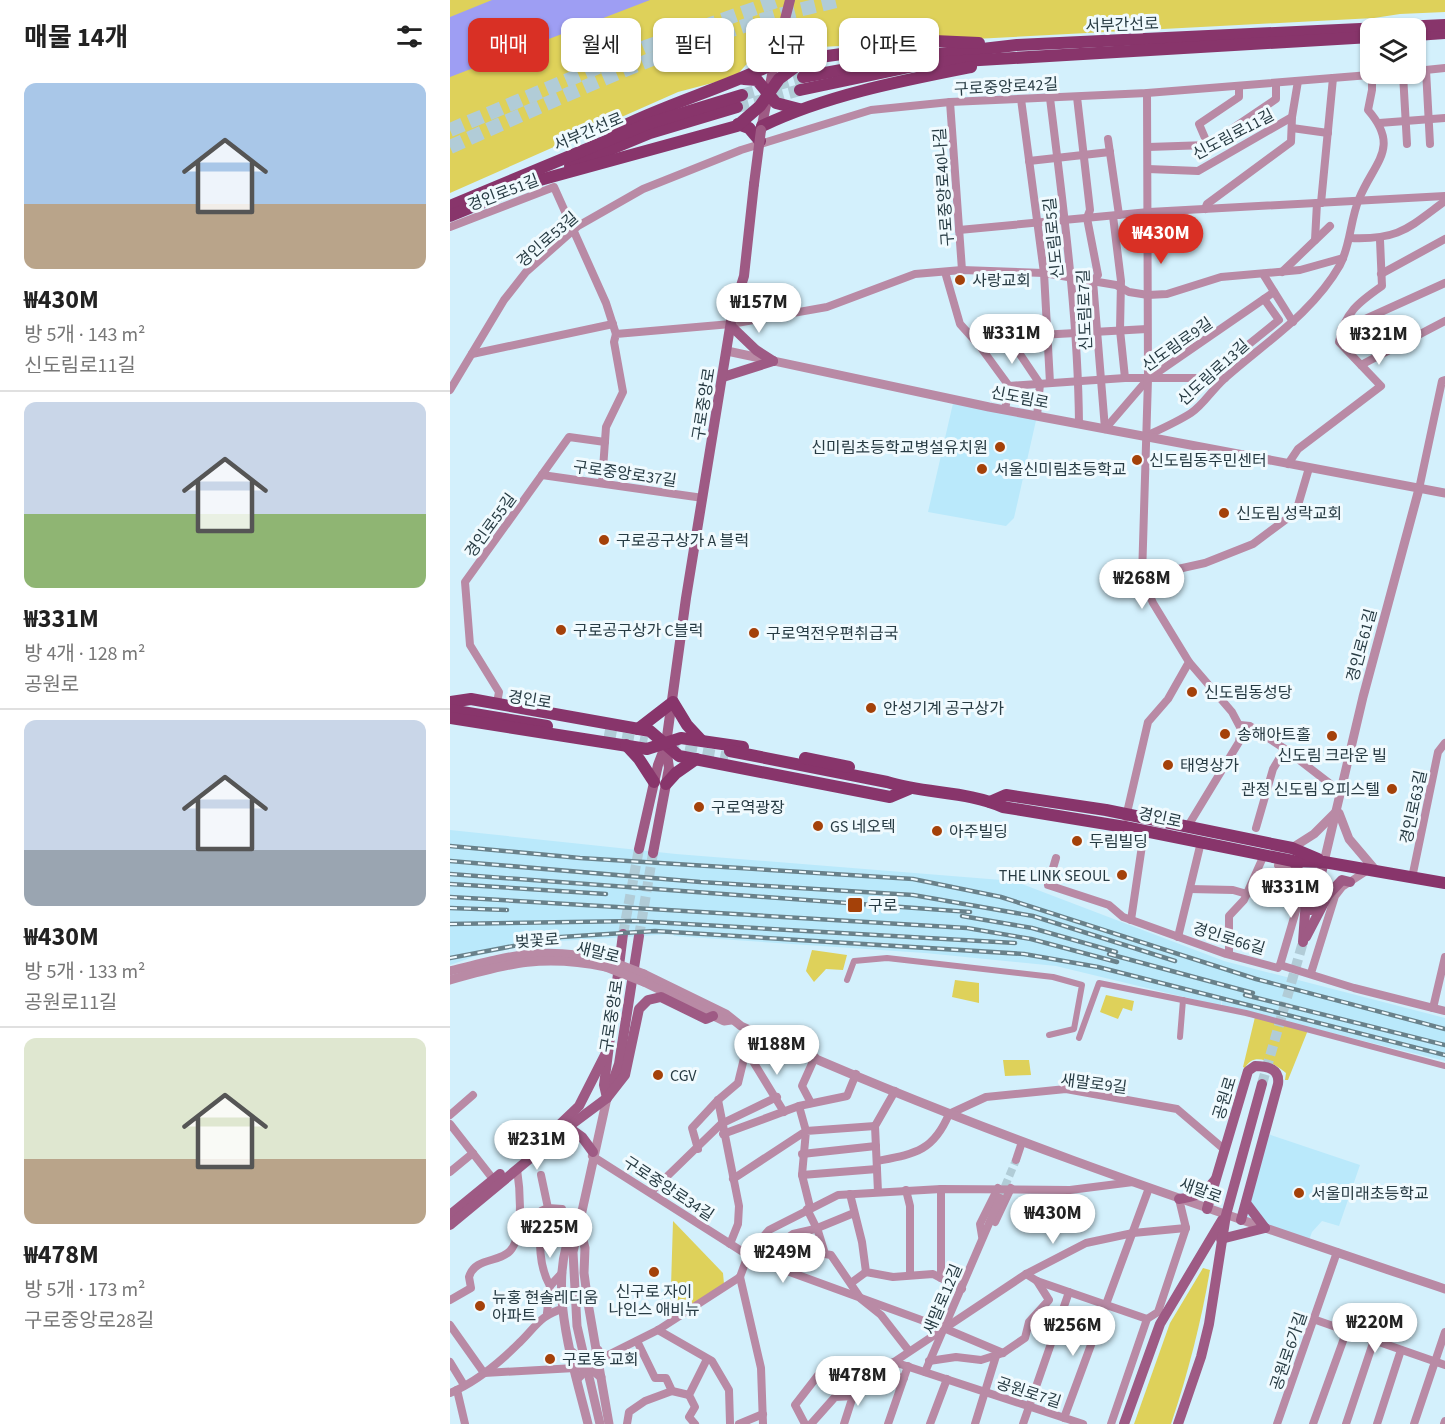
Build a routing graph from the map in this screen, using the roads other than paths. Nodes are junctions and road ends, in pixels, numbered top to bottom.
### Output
1 (790, 0) edge
2 (785, 18) edge
3 (1445, 25) edge
4 (1445, 33) edge
5 (1426, 34) edge
6 (1360, 37) edge
7 (1019, 51) junction
8 (827, 55) edge
9 (1445, 68) edge
10 (1426, 70) joint
11 (754, 72) edge
12 (773, 72) edge
13 (788, 72) edge
14 (799, 72) edge
15 (1360, 75) edge
16 (802, 77) tunnel mouth
17 (1333, 78) junction
18 (744, 79) junction
19 (1298, 81) junction
20 (1276, 82) junction
21 (1372, 84) edge
22 (1404, 84) edge
23 (1239, 86) junction
24 (800, 90) tunnel mouth
25 (769, 93) junction
26 (1148, 93) junction
27 (742, 95) tunnel mouth
28 (1077, 97) junction
29 (1050, 98) junction
30 (1021, 99) junction
31 (950, 102) junction
32 (737, 107) tunnel mouth
33 (799, 109) junction
34 (1292, 117) junction
35 (1445, 118) edge
36 (1429, 119) junction
37 (1406, 121) junction
38 (1379, 123) junction
39 (737, 126) junction
40 (1292, 128) junction
41 (761, 133) junction
42 (1328, 133) junction
43 (777, 138) joint
44 (1108, 139) dead end
45 (1407, 144) dead end
46 (1430, 144) dead end
47 (1208, 146) junction
48 (1148, 147) junction
49 (1110, 152) junction
50 (1084, 155) junction
51 (1058, 158) junction
52 (1029, 161) junction
53 (1148, 169) junction
54 (527, 179) junction
55 (1445, 196) edge
56 (1358, 201) junction
57 (1445, 201) edge
58 (1319, 203) junction
59 (450, 206) edge
60 (1205, 209) junction
61 (1149, 212) junction
62 (1116, 215) junction
63 (450, 216) edge
64 (1087, 218) junction
65 (1065, 220) junction
66 (1037, 223) junction
67 (1330, 226) dead end
68 (450, 227) edge
69 (574, 230) junction
70 (959, 230) junction
71 (1350, 238) junction
72 (1445, 238) edge
73 (1315, 240) junction
74 (1380, 240) junction
75 (1343, 258) junction
76 (963, 270) junction
77 (945, 272) junction
78 (1282, 272) junction
79 (1044, 273) junction
80 (1263, 274) junction
81 (1381, 274) junction
82 (1070, 277) junction
83 (1093, 281) junction
84 (1445, 283) edge
85 (1119, 287) junction
86 (1274, 292) junction
87 (1148, 295) junction
88 (1264, 299) junction
89 (1445, 321) edge
90 (1293, 322) junction
91 (613, 324) junction
92 (731, 325) junction
93 (1147, 329) junction
94 (1120, 330) junction
95 (1341, 330) junction
96 (1097, 332) junction
97 (1075, 333) junction
98 (616, 334) junction
99 (1046, 334) junction
100 (727, 351) junction
101 (472, 354) junction
102 (773, 361) junction
103 (1361, 365) junction
104 (723, 376) junction
105 (1125, 378) junction
106 (1207, 378) junction
107 (1225, 378) junction
108 (1148, 379) junction
109 (1101, 380) junction
110 (1445, 380) edge
111 (1079, 381) junction
112 (1050, 383) junction
113 (1040, 384) junction
114 (1009, 386) junction
115 (450, 390) edge
116 (1005, 410) junction
117 (1037, 416) junction
118 (1079, 424) junction
119 (1105, 429) junction
120 (1146, 436) junction
121 (605, 442) junction
122 (1288, 464) junction
123 (1309, 468) junction
124 (543, 475) junction
125 (602, 483) junction
126 (1419, 489) junction
127 (1445, 493) edge
128 (703, 498) junction
129 (1142, 577) junction
130 (1189, 662) junction
131 (450, 702) edge
132 (673, 702) junction
133 (497, 703) junction
134 (450, 710) edge
135 (450, 718) edge
136 (1239, 725) junction
137 (638, 729) junction
138 (701, 740) junction
139 (1445, 743) edge
140 (625, 744) junction
141 (666, 744) junction
142 (1286, 749) junction
143 (729, 755) tunnel mouth
144 (696, 759) junction
145 (660, 783) junction
146 (909, 789) junction
147 (1342, 793) junction
148 (1338, 810) junction
149 (1126, 821) junction
150 (1188, 826) junction
151 (1256, 828) dead end
152 (1144, 832) junction
153 (1201, 842) junction
154 (1292, 848) junction
155 (639, 849) tunnel mouth
156 (653, 853) tunnel mouth
157 (1264, 855) junction
158 (1056, 858) dead end
159 (1280, 858) junction
160 (1293, 861) junction
161 (1324, 862) junction
162 (1372, 871) junction
163 (1412, 878) junction
164 (1350, 882) junction
165 (1445, 883) edge
166 (1190, 889) junction
167 (1247, 894) junction
168 (1131, 920) junction
169 (623, 934) tunnel mouth
170 (639, 936) tunnel mouth
171 (1178, 937) junction
172 (1302, 942) junction
173 (1229, 954) junction
174 (1445, 957) edge
175 (845, 961) dead end
176 (854, 961) junction
177 (606, 963) junction
178 (1280, 964) junction
179 (626, 966) joint
180 (986, 970) junction
181 (450, 971) edge
182 (1311, 973) junction
183 (644, 978) junction
184 (986, 978) dead end
185 (450, 980) edge
186 (847, 980) dead end
187 (1183, 1000) junction
188 (1433, 1008) junction
189 (1445, 1011) edge
190 (713, 1016) junction
191 (731, 1020) junction
192 (751, 1030) junction
193 (1049, 1035) dead end
194 (1180, 1037) dead end
195 (1079, 1038) dead end
196 (608, 1049) junction
197 (746, 1050) junction
198 (815, 1057) junction
199 (1445, 1066) edge
200 (856, 1074) junction
201 (1262, 1084) tunnel mouth
202 (895, 1091) junction
203 (473, 1095) dead end
204 (777, 1097) junction
205 (607, 1098) junction
206 (718, 1100) junction
207 (811, 1103) junction
208 (800, 1106) junction
209 (784, 1112) junction
210 (450, 1114) edge
211 (949, 1114) junction
212 (571, 1122) junction
213 (721, 1124) junction
214 (875, 1126) junction
215 (451, 1129) edge
216 (806, 1131) junction
217 (723, 1134) junction
218 (1022, 1142) junction
219 (876, 1146) junction
220 (698, 1149) junction
221 (1225, 1150) junction
222 (473, 1153) junction
223 (593, 1154) junction
224 (802, 1154) junction
225 (1016, 1160) tunnel mouth
226 (877, 1165) junction
227 (517, 1169) junction
228 (450, 1172) edge
229 (541, 1175) dead end
230 (802, 1175) junction
231 (1217, 1177) junction
232 (493, 1179) junction
233 (733, 1179) junction
234 (1133, 1182) junction
235 (998, 1188) junction
236 (1011, 1188) junction
237 (1149, 1188) junction
238 (942, 1189) junction
239 (906, 1190) junction
240 (651, 1192) junction
241 (878, 1192) junction
242 (850, 1194) junction
243 (1000, 1198) tunnel mouth
244 (1179, 1199) junction
245 (1246, 1203) junction
246 (548, 1208) junction
247 (808, 1208) junction
248 (562, 1209) dead end
249 (1207, 1209) junction
250 (854, 1213) junction
251 (450, 1215) edge
252 (1226, 1215) junction
253 (578, 1220) junction
254 (1241, 1220) junction
255 (450, 1225) edge
256 (1186, 1228) junction
257 (1265, 1228) junction
258 (815, 1229) junction
259 (540, 1233) junction
260 (1133, 1233) junction
261 (517, 1237) junction
262 (982, 1237) junction
263 (1221, 1239) junction
264 (730, 1244) junction
265 (1336, 1252) junction
266 (748, 1255) junction
267 (762, 1262) junction
268 (866, 1272) junction
269 (562, 1273) junction
270 (910, 1273) junction
271 (1026, 1274) junction
272 (740, 1277) junction
273 (941, 1278) junction
274 (1037, 1281) junction
275 (851, 1283) junction
276 (550, 1286) junction
277 (962, 1289) junction
278 (1445, 1289) edge
279 (1069, 1292) junction
280 (861, 1299) junction
281 (450, 1300) edge
282 (1105, 1305) junction
283 (562, 1309) junction
284 (547, 1313) junction
285 (1147, 1319) junction
286 (1314, 1319) junction
287 (450, 1325) edge
288 (946, 1329) junction
289 (658, 1330) junction
290 (1347, 1330) junction
291 (1445, 1332) edge
292 (1374, 1340) junction
293 (637, 1341) junction
294 (598, 1350) junction
295 (1401, 1350) junction
296 (909, 1351) junction
297 (572, 1352) junction
298 (584, 1352) dead end
299 (1000, 1355) junction
300 (707, 1359) junction
301 (598, 1360) junction
302 (929, 1360) junction
303 (450, 1362) edge
304 (894, 1362) junction
305 (1435, 1362) junction
306 (1445, 1365) edge
307 (908, 1366) junction
308 (575, 1368) junction
309 (925, 1372) junction
310 (484, 1373) junction
311 (589, 1377) dead end
312 (601, 1377) junction
313 (904, 1378) junction
314 (577, 1379) junction
315 (947, 1379) junction
316 (457, 1389) edge
317 (672, 1391) junction
318 (986, 1392) junction
319 (689, 1395) junction
320 (853, 1395) junction
321 (1029, 1406) junction
322 (763, 1414) junction
323 (1064, 1418) junction
324 (465, 1424) edge
325 (588, 1424) edge
326 (600, 1424) edge
327 (609, 1424) edge
328 (627, 1424) edge
329 (695, 1424) edge
330 (730, 1424) edge
331 (739, 1424) edge
332 (763, 1424) edge
333 (805, 1424) edge
334 (811, 1424) edge
335 (844, 1424) edge
336 (888, 1424) edge
337 (930, 1424) edge
338 (975, 1424) edge
339 (1023, 1424) edge
340 (1083, 1424) edge
341 (1111, 1424) edge
342 (1124, 1424) edge
343 (1178, 1424) edge
344 (1277, 1424) edge
345 (1312, 1424) edge
346 (1346, 1424) edge
347 (1377, 1424) edge
348 (1414, 1424) edge

1 - 2 main road, 구로중앙로, bridge
3 - 7 main road, 서부간선로
4 - 5 main road
6 - 7 main road, 서부간선로
7 - 8 main road
7 - 16 main road, 서부간선로
7 - 24 main road, 서부간선로
7 - 33 main road
9 - 10 street
10 - 36 street
11 - 18 main road
12 - 25 main road, 구로중앙로
13 - 25 main road
14 - 33 main road
15 - 17 street, 구로중앙로42길
17 - 19 street, 구로중앙로42길
17 - 42 street
18 - 25 main road
18 - 39 main road
18 - 54 main road
19 - 20 street, 구로중앙로42길
19 - 34 street, 신도림로11길
20 - 23 street, 구로중앙로42길
20 - 47 street, 신도림로11길
21 - 38 street, 신도림로13길
22 - 37 street
23 - 26 street, 구로중앙로42길
23 - 47 street
25 - 33 main road
25 - 39 main road
25 - 41 main road, 구로중앙로
26 - 28 street, 구로중앙로42길
26 - 48 street
27 - 54 main road, 서부간선로
28 - 29 street, 구로중앙로42길
28 - 50 street, 신도림로7길
29 - 30 street, 구로중앙로42길
29 - 51 street, 신도림로5길
30 - 31 street, 구로중앙로42길
30 - 52 street
31 - 43 street, 구로중앙로42길
31 - 70 street, 구로중앙로40나길
32 - 54 main road, 서부간선로
33 - 41 main road
34 - 40 street
34 - 53 street, 신도림로11길
35 - 36 street
36 - 37 street
36 - 46 street
37 - 38 street
37 - 45 street
38 - 56 street, 신도림로13길
39 - 41 main road
39 - 54 main road
40 - 42 street
40 - 60 street
41 - 92 main road, 구로중앙로, bridge
42 - 58 street
43 - 69 street, 경인로53길
44 - 49 street
47 - 48 street, 신도림로11길
48 - 53 street
49 - 50 street
49 - 62 street
50 - 51 street
50 - 64 street, 신도림로7길
51 - 52 street
51 - 65 street, 신도림로5길
52 - 66 street
53 - 61 street
54 - 59 main road, 서부간선로
54 - 63 main road, 서부간선로
55 - 56 street
56 - 58 street
56 - 71 street, 신도림로13길
57 - 74 street
58 - 60 street
58 - 73 street
60 - 61 street
61 - 62 street
61 - 87 street
62 - 64 street
62 - 85 street
64 - 65 street
64 - 83 street, 신도림로7길
65 - 66 street
65 - 82 street, 신도림로5길
66 - 70 street
66 - 79 street
67 - 73 street
68 - 69 street, 경인로51길
69 - 91 street
69 - 101 street, 경인로53길
70 - 76 street, 구로중앙로40나길
71 - 74 street
71 - 75 street, 신도림로13길
72 - 81 street
73 - 78 street
74 - 81 street
75 - 78 street
75 - 90 street, 신도림로13길
76 - 77 street
76 - 79 street
77 - 92 street
77 - 114 street
78 - 80 street
79 - 82 street
79 - 99 street
80 - 86 street
80 - 87 street
81 - 95 street
82 - 83 street
82 - 97 street, 신도림로5길
83 - 85 street
83 - 96 street, 신도림로7길
84 - 95 street
85 - 87 street
85 - 94 street
86 - 88 street, 신도림로9길
86 - 90 street
87 - 93 street
88 - 106 street
88 - 108 street, 신도림로9길
89 - 103 street
90 - 107 street, 신도림로13길
91 - 98 street
91 - 101 street
92 - 98 street
92 - 100 main road, 구로중앙로
92 - 102 main road
93 - 94 street
93 - 108 street
94 - 96 street
94 - 105 street
95 - 103 street
96 - 97 street
96 - 109 street, 신도림로7길
97 - 99 street
97 - 111 street, 신도림로5길
98 - 121 street
99 - 112 street
99 - 113 street
100 - 102 street, 신도림로
100 - 104 main road, 구로중앙로
101 - 115 street, 경인로53길
102 - 104 main road
102 - 116 street, 신도림로
103 - 122 street
104 - 128 main road, 구로중앙로
105 - 108 street
105 - 109 street
106 - 107 street
106 - 108 street
107 - 120 street, 신도림로13길
108 - 119 street, 신도림로9길
108 - 120 street
109 - 111 street
109 - 119 street, 신도림로7길
110 - 126 street
111 - 112 street
111 - 118 street, 신도림로5길
112 - 113 street
113 - 114 street
113 - 117 street
114 - 116 street
116 - 117 street, 신도림로
117 - 118 street, 신도림로
118 - 119 street, 신도림로
119 - 120 street, 신도림로
120 - 122 street, 신도림로
120 - 129 street
121 - 124 street, 경인로55길
121 - 125 street
122 - 123 street, 신도림로
123 - 126 street, 신도림로
123 - 129 street
124 - 125 street, 구로중앙로37길
124 - 133 street, 경인로55길
125 - 128 street, 구로중앙로37길
126 - 127 street, 신도림로
126 - 147 street, 경인로61길
128 - 132 main road, 구로중앙로
129 - 130 street
130 - 136 street
130 - 149 street
131 - 133 main road
131 - 134 main road, 경인로
132 - 137 main road
132 - 138 main road
132 - 141 main road, 구로중앙로
133 - 137 main road
135 - 140 main road
136 - 142 street
136 - 150 street, 경인로
137 - 141 main road
138 - 141 main road
138 - 146 main road
139 - 163 street, 경인로63길
140 - 141 main road
140 - 145 main road
141 - 144 main road
141 - 145 main road, 구로중앙로
142 - 147 street
142 - 151 street
143 - 146 main road, 경인로
144 - 145 main road
144 - 146 main road
145 - 155 main road, 구로중앙로
145 - 156 main road, 구로중앙로
146 - 149 main road, 경인로
147 - 148 street, 경인로61길
148 - 154 street
148 - 161 street, 경인로61길
148 - 162 street
149 - 150 main road, 경인로
149 - 152 main road, 경인로
150 - 154 main road, 경인로
152 - 153 main road, 경인로
152 - 168 street
153 - 157 main road, 경인로
153 - 166 street
154 - 161 main road, 경인로
157 - 159 main road, 경인로
157 - 167 street
158 - 168 street, 경인로66길
159 - 160 main road, 경인로
159 - 178 street
160 - 161 main road, 경인로
160 - 172 main road
161 - 162 main road, 경인로
161 - 172 main road
162 - 163 main road, 경인로
162 - 164 street
163 - 165 main road, 경인로
164 - 172 main road
164 - 182 street
166 - 167 street
166 - 171 street
167 - 173 street
168 - 171 street, 경인로66길
169 - 196 main road, 구로중앙로, bridge
170 - 205 main road, 구로중앙로, bridge
171 - 173 street, 경인로66길
173 - 178 street, 경인로66길
174 - 188 street
175 - 176 street
176 - 180 street
176 - 186 street
177 - 179 street, 벚꽃로, bridge
177 - 181 street, 벚꽃로
177 - 183 street, 새말로, bridge
177 - 185 street, 새말로
178 - 182 street, 경인로66길
179 - 183 street, 새말로, bridge
180 - 184 street
180 - 193 street
182 - 188 street, 경인로66길
183 - 190 street, 새말로
183 - 191 street, 새말로
187 - 194 street
187 - 195 street
187 - 199 street
188 - 189 street, 경인로66길
190 - 191 street, 새말로
190 - 205 main road
191 - 192 street, 새말로
192 - 197 street
192 - 198 street, 새말로
196 - 205 main road, 구로중앙로
196 - 212 main road
197 - 204 street
197 - 206 street
198 - 200 street, 새말로
198 - 207 street
200 - 202 street, 새말로
200 - 207 street
201 - 252 main road, 공원로
202 - 211 street, 새말로
202 - 214 street
203 - 210 street
204 - 209 street
204 - 213 street
205 - 212 main road
205 - 223 street, 구로중앙로
206 - 213 street, 구로중앙로34길
206 - 220 street
207 - 208 street
208 - 209 street
208 - 216 street
209 - 217 street
211 - 218 street, 새말로
211 - 221 street, 새말로9길
211 - 226 street
212 - 223 main road
212 - 227 main road
212 - 232 main road
213 - 217 street, 구로중앙로34길
213 - 220 street
214 - 216 street
214 - 219 street
215 - 222 street
216 - 224 street, 구로중앙로34길
216 - 233 street
217 - 233 street, 구로중앙로34길
218 - 225 street
218 - 234 street, 새말로
219 - 224 street
219 - 226 street
220 - 240 street
221 - 231 main road, 공원로
221 - 245 main road, 공원로
222 - 228 street
222 - 232 street
223 - 240 street, 구로중앙로34길
223 - 253 street, 구로중앙로
224 - 230 street, 구로중앙로34길
226 - 230 street
226 - 241 street
227 - 255 main road
227 - 261 street
229 - 246 street
230 - 247 street, 구로중앙로34길
231 - 244 main road
231 - 249 main road, 공원로
232 - 251 main road
233 - 264 street, 구로중앙로34길
234 - 236 street
234 - 237 street, 새말로
235 - 236 street
235 - 238 street
235 - 262 street, 새말로12길
236 - 262 street, 새말로12길
237 - 244 street, 새말로
237 - 260 street, 공원로7길
238 - 239 street
238 - 273 street
239 - 241 street
239 - 270 street
240 - 264 street, 구로중앙로34길
241 - 242 street
242 - 247 street
242 - 250 street
243 - 262 street, 새말로12길
244 - 249 street, 새말로
244 - 256 street
245 - 254 main road, 공원로
245 - 257 main road
246 - 248 street
246 - 259 street
247 - 258 street, 구로중앙로34길
247 - 266 street
249 - 252 street, 새말로
250 - 258 street
250 - 268 street
252 - 254 street, 새말로
252 - 263 main road, 공원로
252 - 342 main road, 공원로
253 - 269 street
253 - 294 street
253 - 298 street, 구로중앙로
254 - 257 street, 새말로
256 - 260 street
256 - 285 street
257 - 263 main road
257 - 265 street, 새말로
258 - 267 street
258 - 275 street, 구로중앙로34길
259 - 261 street
259 - 276 street
260 - 271 street
260 - 282 street, 공원로7길
261 - 281 street
262 - 277 street, 새말로12길
263 - 343 main road, 공원로
264 - 266 street, 구로중앙로34길
265 - 278 street, 새말로
265 - 286 street, 공원로6가길
266 - 267 street, 구로중앙로34길
266 - 272 street
267 - 280 street, 구로중앙로34길
268 - 270 street
268 - 275 street
269 - 276 street
269 - 283 street
270 - 273 street
271 - 274 street
271 - 288 street
272 - 289 street
272 - 322 street
273 - 277 street
274 - 279 street
274 - 299 street
275 - 280 street, 구로중앙로34길
276 - 284 street
277 - 288 street, 새말로12길
279 - 282 street
279 - 321 street
280 - 288 street, 구로중앙로34길
280 - 296 street, 구로중앙로34길
282 - 285 street
282 - 323 street, 공원로7길
283 - 284 street
283 - 297 street
284 - 310 street
285 - 341 street
286 - 290 street
286 - 344 street, 공원로6가길
287 - 310 street
288 - 296 street
288 - 299 street, 구로중앙로34길
288 - 302 street, 새말로12길
289 - 293 street
289 - 300 street
290 - 292 street
290 - 345 street
291 - 305 street
292 - 295 street
292 - 346 street
293 - 301 street
293 - 317 street
294 - 297 street
294 - 301 street
295 - 305 street
295 - 347 street
296 - 304 street
297 - 308 street
299 - 302 street
299 - 318 street, 공원로7길
300 - 319 street
300 - 330 street
301 - 308 street
301 - 312 street
302 - 309 street, 새말로12길
303 - 316 street
304 - 307 street, 공원로7길
304 - 333 street
305 - 306 street
305 - 348 street
307 - 309 street, 공원로7길
307 - 313 street
308 - 310 street
308 - 314 street
309 - 315 street, 공원로7길
310 - 316 street
311 - 326 street
312 - 314 street
312 - 327 street
313 - 320 street
313 - 336 street
314 - 325 street
315 - 318 street, 공원로7길
315 - 337 street
316 - 324 street
317 - 319 street
317 - 328 street
318 - 321 street, 공원로7길
318 - 338 street, 공원로7길
319 - 329 street
320 - 334 street
320 - 335 street
321 - 323 street, 공원로7길
321 - 339 street
322 - 331 street
322 - 332 street
323 - 340 street, 공원로7길

